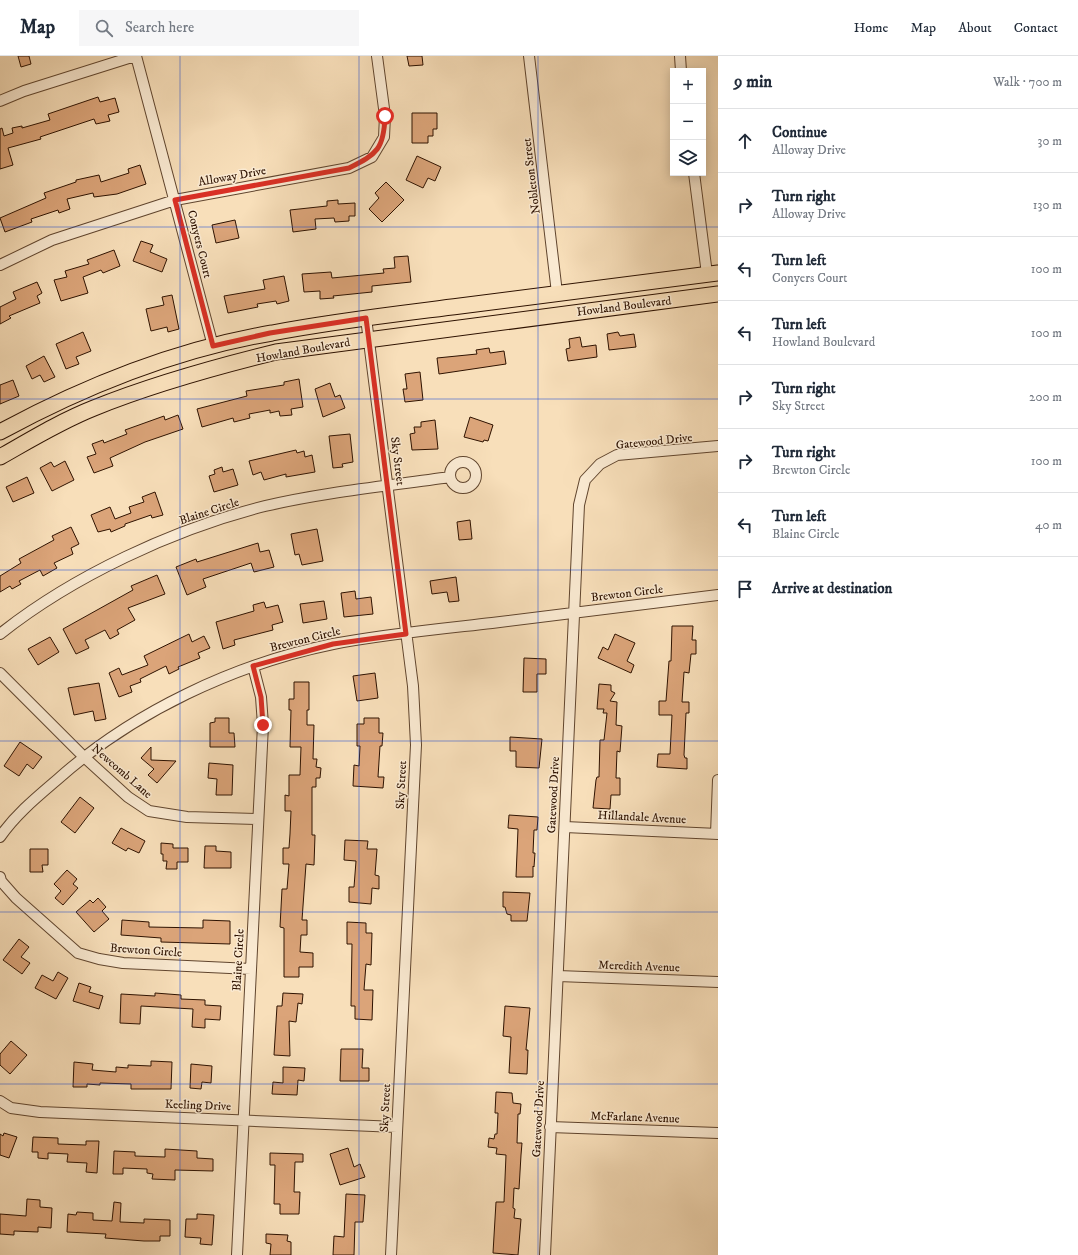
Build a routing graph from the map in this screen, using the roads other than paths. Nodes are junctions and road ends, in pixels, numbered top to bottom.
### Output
1 (136, 56) edge
2 (377, 56) edge
3 (529, 56) edge
4 (680, 56) edge
5 (682, 68) edge
6 (0, 101) edge
7 (695, 176) edge
8 (175, 200) junction
9 (0, 265) edge
10 (712, 273) edge
11 (557, 293) junction
12 (718, 294) edge
13 (366, 318) junction
14 (368, 339) junction
15 (213, 346) junction
16 (0, 432) edge
17 (718, 446) edge
18 (0, 457) edge
19 (450, 477) dead end
20 (388, 486) junction
21 (718, 595) edge
22 (574, 613) junction
23 (0, 634) edge
24 (406, 634) junction
25 (253, 666) junction
26 (0, 673) edge
27 (83, 756) junction
28 (718, 780) edge
29 (258, 818) junction
30 (565, 827) junction
31 (717, 834) edge
32 (0, 837) edge
33 (0, 876) edge
34 (251, 969) junction
35 (558, 976) junction
36 (718, 982) edge
37 (0, 1101) edge
38 (244, 1120) junction
39 (397, 1127) junction
40 (550, 1127) junction
41 (718, 1132) edge
42 (237, 1255) edge
43 (391, 1255) edge
44 (545, 1255) edge

1 - 6 street
1 - 8 street, Conyers Court
2 - 8 street, Alloway Drive
3 - 11 street, Nobleton Street
4 - 5 street
7 - 10 street
8 - 9 street, Alloway Drive
8 - 15 street, Conyers Court
10 - 11 main road, Howland Boulevard
11 - 13 main road, Howland Boulevard
12 - 14 main road, Howland Boulevard
13 - 14 street, Sky Street
13 - 15 main road, Howland Boulevard
14 - 18 main road, Howland Boulevard
14 - 20 street, Sky Street
15 - 16 main road, Howland Boulevard
17 - 22 street, Gatewood Drive
19 - 20 street, Blaine Circle
20 - 23 street, Blaine Circle
20 - 24 street, Sky Street
21 - 22 street, Brewton Circle
22 - 24 street, Brewton Circle
22 - 30 street, Gatewood Drive
24 - 25 street, Brewton Circle
24 - 39 street, Sky Street
25 - 27 street, Brewton Circle
25 - 29 street, Blaine Circle
26 - 27 street, Newcomb Lane
27 - 29 street, Newcomb Lane
27 - 32 street, Brewton Circle
28 - 31 street
29 - 34 street, Blaine Circle
30 - 31 street, Hillandale Avenue
30 - 35 street, Gatewood Drive
33 - 34 street, Brewton Circle
34 - 38 street, Blaine Circle
35 - 36 street, Meredith Avenue
35 - 40 street, Gatewood Drive
37 - 38 street, Keeling Drive
38 - 39 street, Keeling Drive
38 - 42 street, Blaine Circle
39 - 43 street, Sky Street
40 - 41 street, McFarlane Avenue
40 - 44 street, Gatewood Drive

